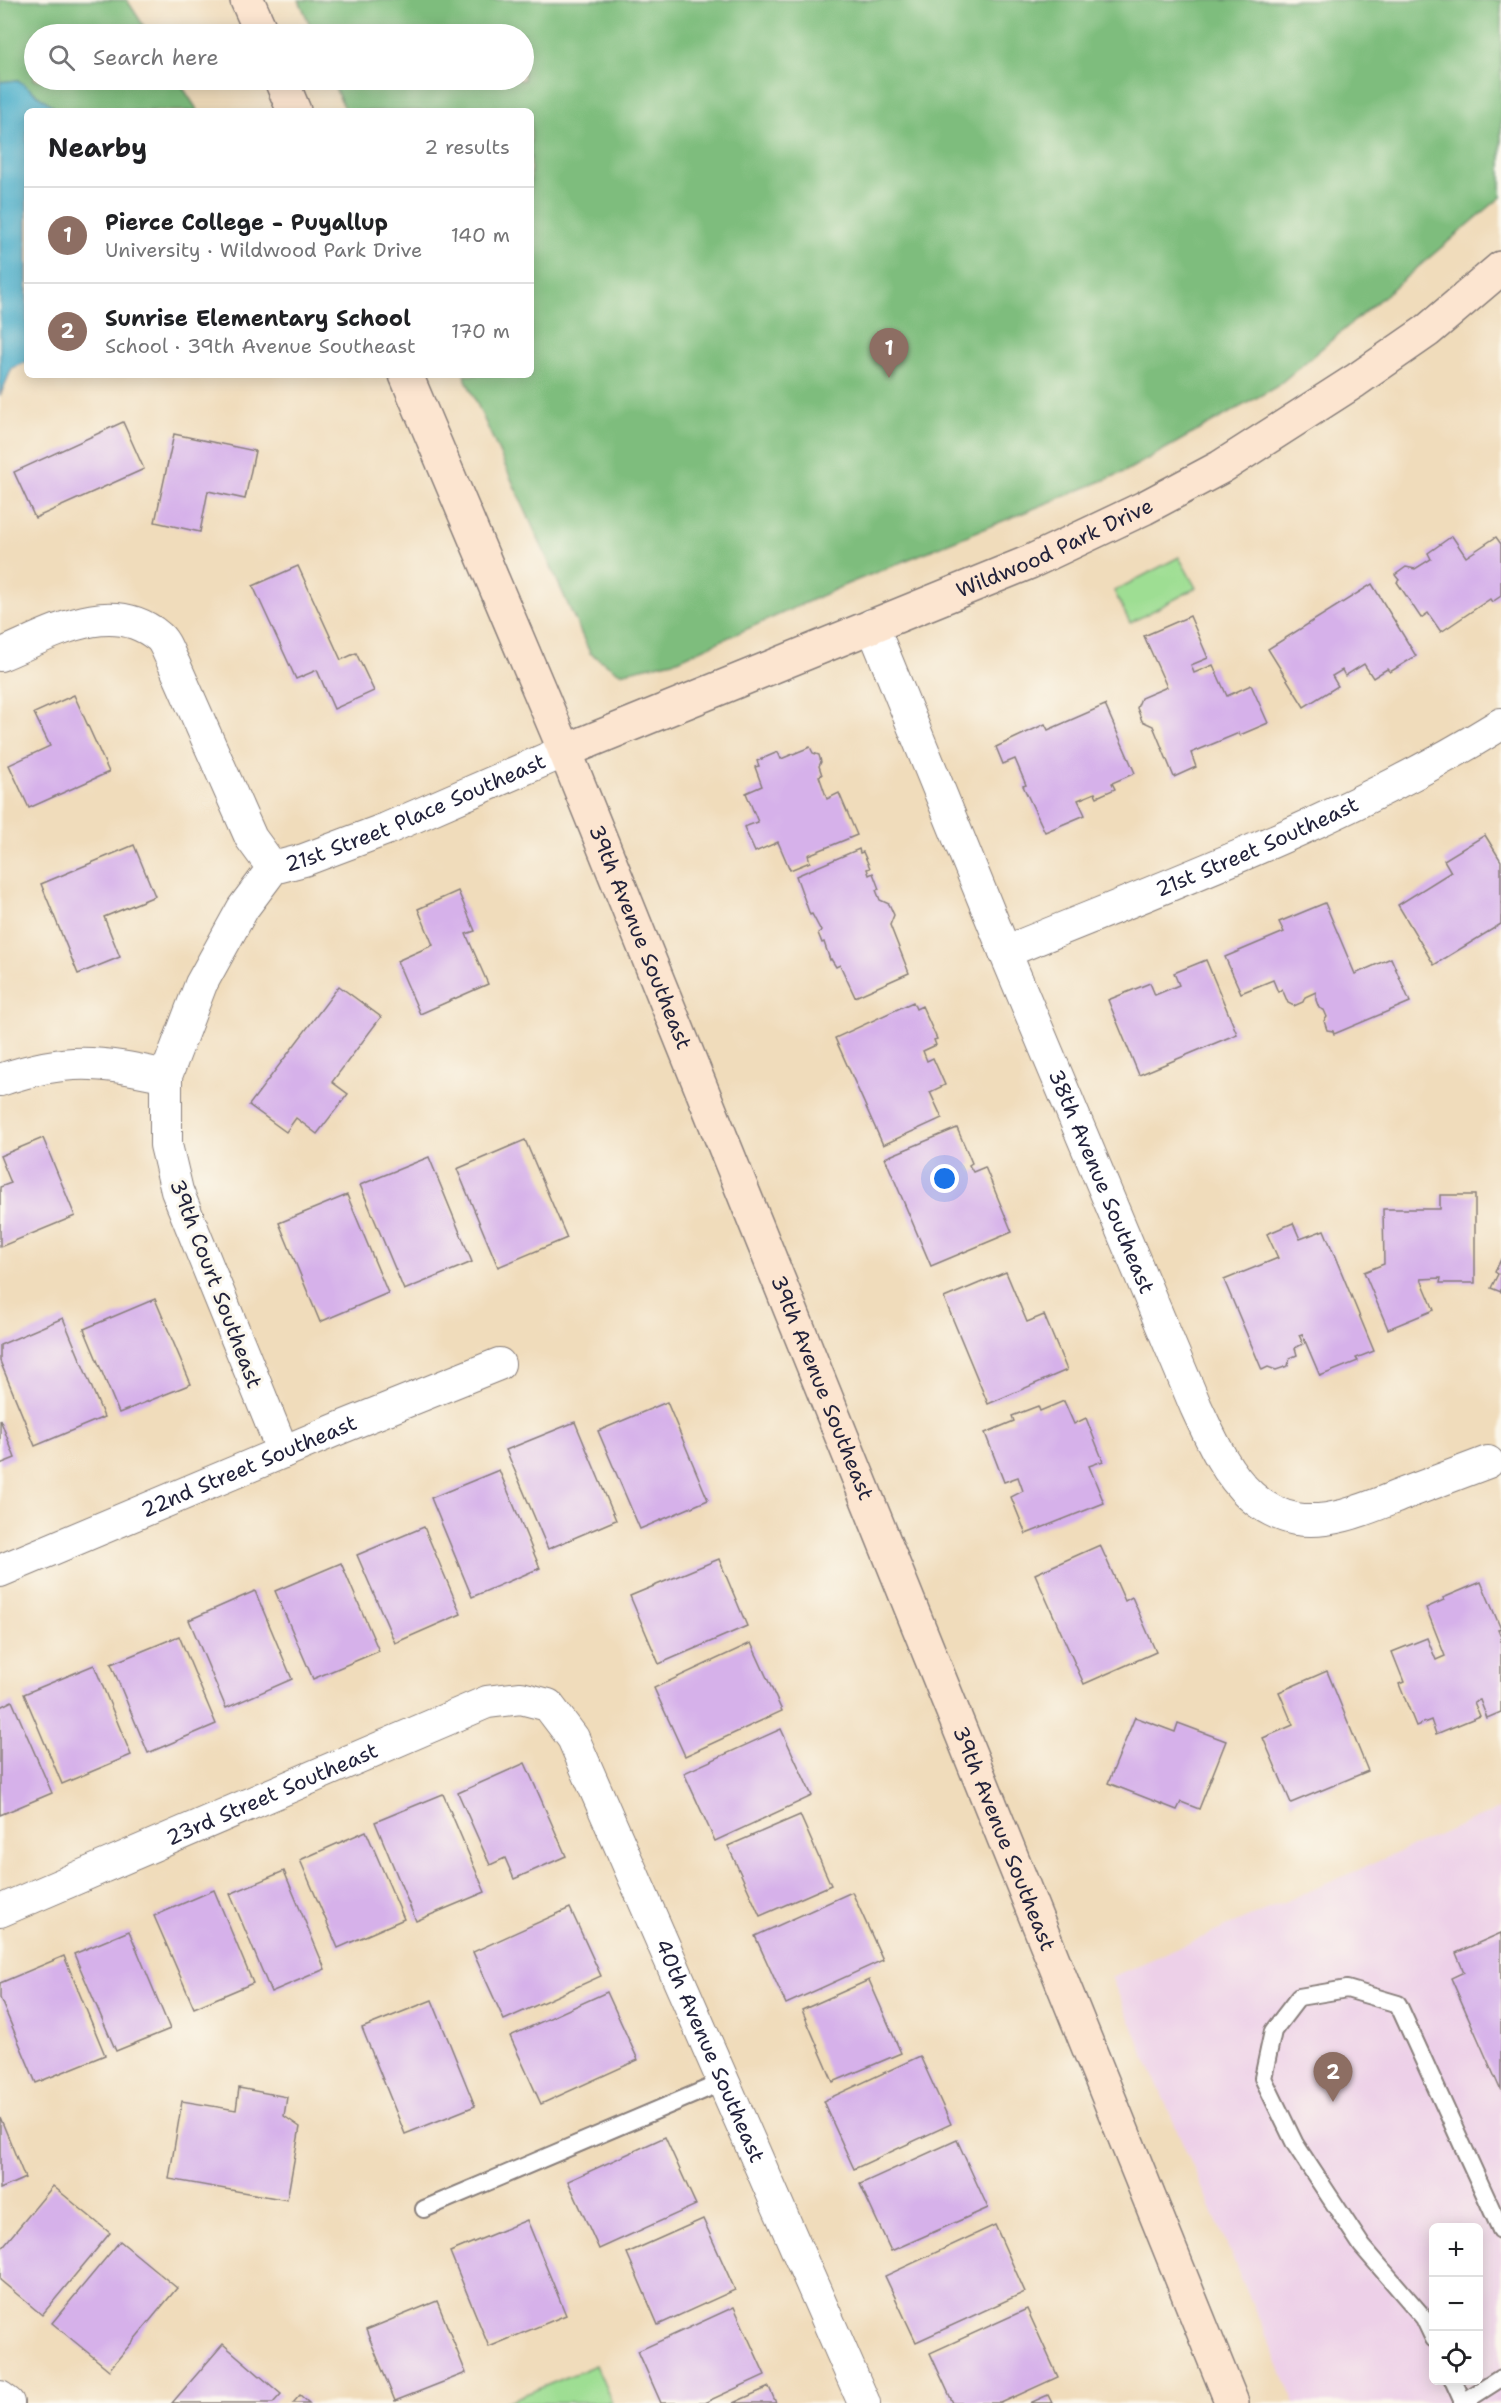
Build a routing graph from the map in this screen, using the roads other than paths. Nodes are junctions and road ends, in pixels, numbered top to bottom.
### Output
1 (247, 0) edge
2 (257, 24) edge
3 (285, 90) edge
4 (293, 108) edge
5 (1501, 268) edge
6 (407, 378) edge
7 (872, 625) junction
8 (0, 656) edge
9 (1501, 724) edge
10 (565, 751) junction
11 (273, 868) junction
12 (1005, 952) junction
13 (166, 1076) junction
14 (0, 1080) edge
15 (499, 1364) dead end
16 (283, 1452) junction
17 (1488, 1462) dead end
18 (0, 1571) edge
19 (548, 1705) joint
20 (0, 1911) edge
21 (723, 2082) junction
22 (424, 2209) dead end
23 (1501, 2230) edge
24 (1430, 2331) edge
25 (1501, 2378) edge
26 (1455, 2385) edge
27 (0, 2397) edge
28 (8, 2403) edge
29 (864, 2403) edge
30 (1232, 2403) edge
31 (1462, 2403) edge

1 - 2 main road
3 - 4 main road
5 - 7 main road, Wildwood Park Drive
6 - 10 main road, 39th Avenue Southeast
7 - 10 main road, Wildwood Park Drive
7 - 12 street, 38th Avenue Southeast
8 - 11 street
9 - 12 street, 21st Street Southeast
10 - 11 street, 21st Street Place Southeast
10 - 30 main road, 39th Avenue Southeast
11 - 13 street, 21st Street Place Southeast
12 - 17 street, 38th Avenue Southeast
13 - 14 street
13 - 16 street, 39th Court Southeast
15 - 16 street, 22nd Street Southeast
16 - 18 street, 22nd Street Southeast
19 - 20 street, 23rd Street Southeast
19 - 21 street, 40th Avenue Southeast
21 - 22 lane
21 - 29 street, 40th Avenue Southeast
23 - 24 lane
25 - 31 lane
26 - 31 lane
27 - 28 street

